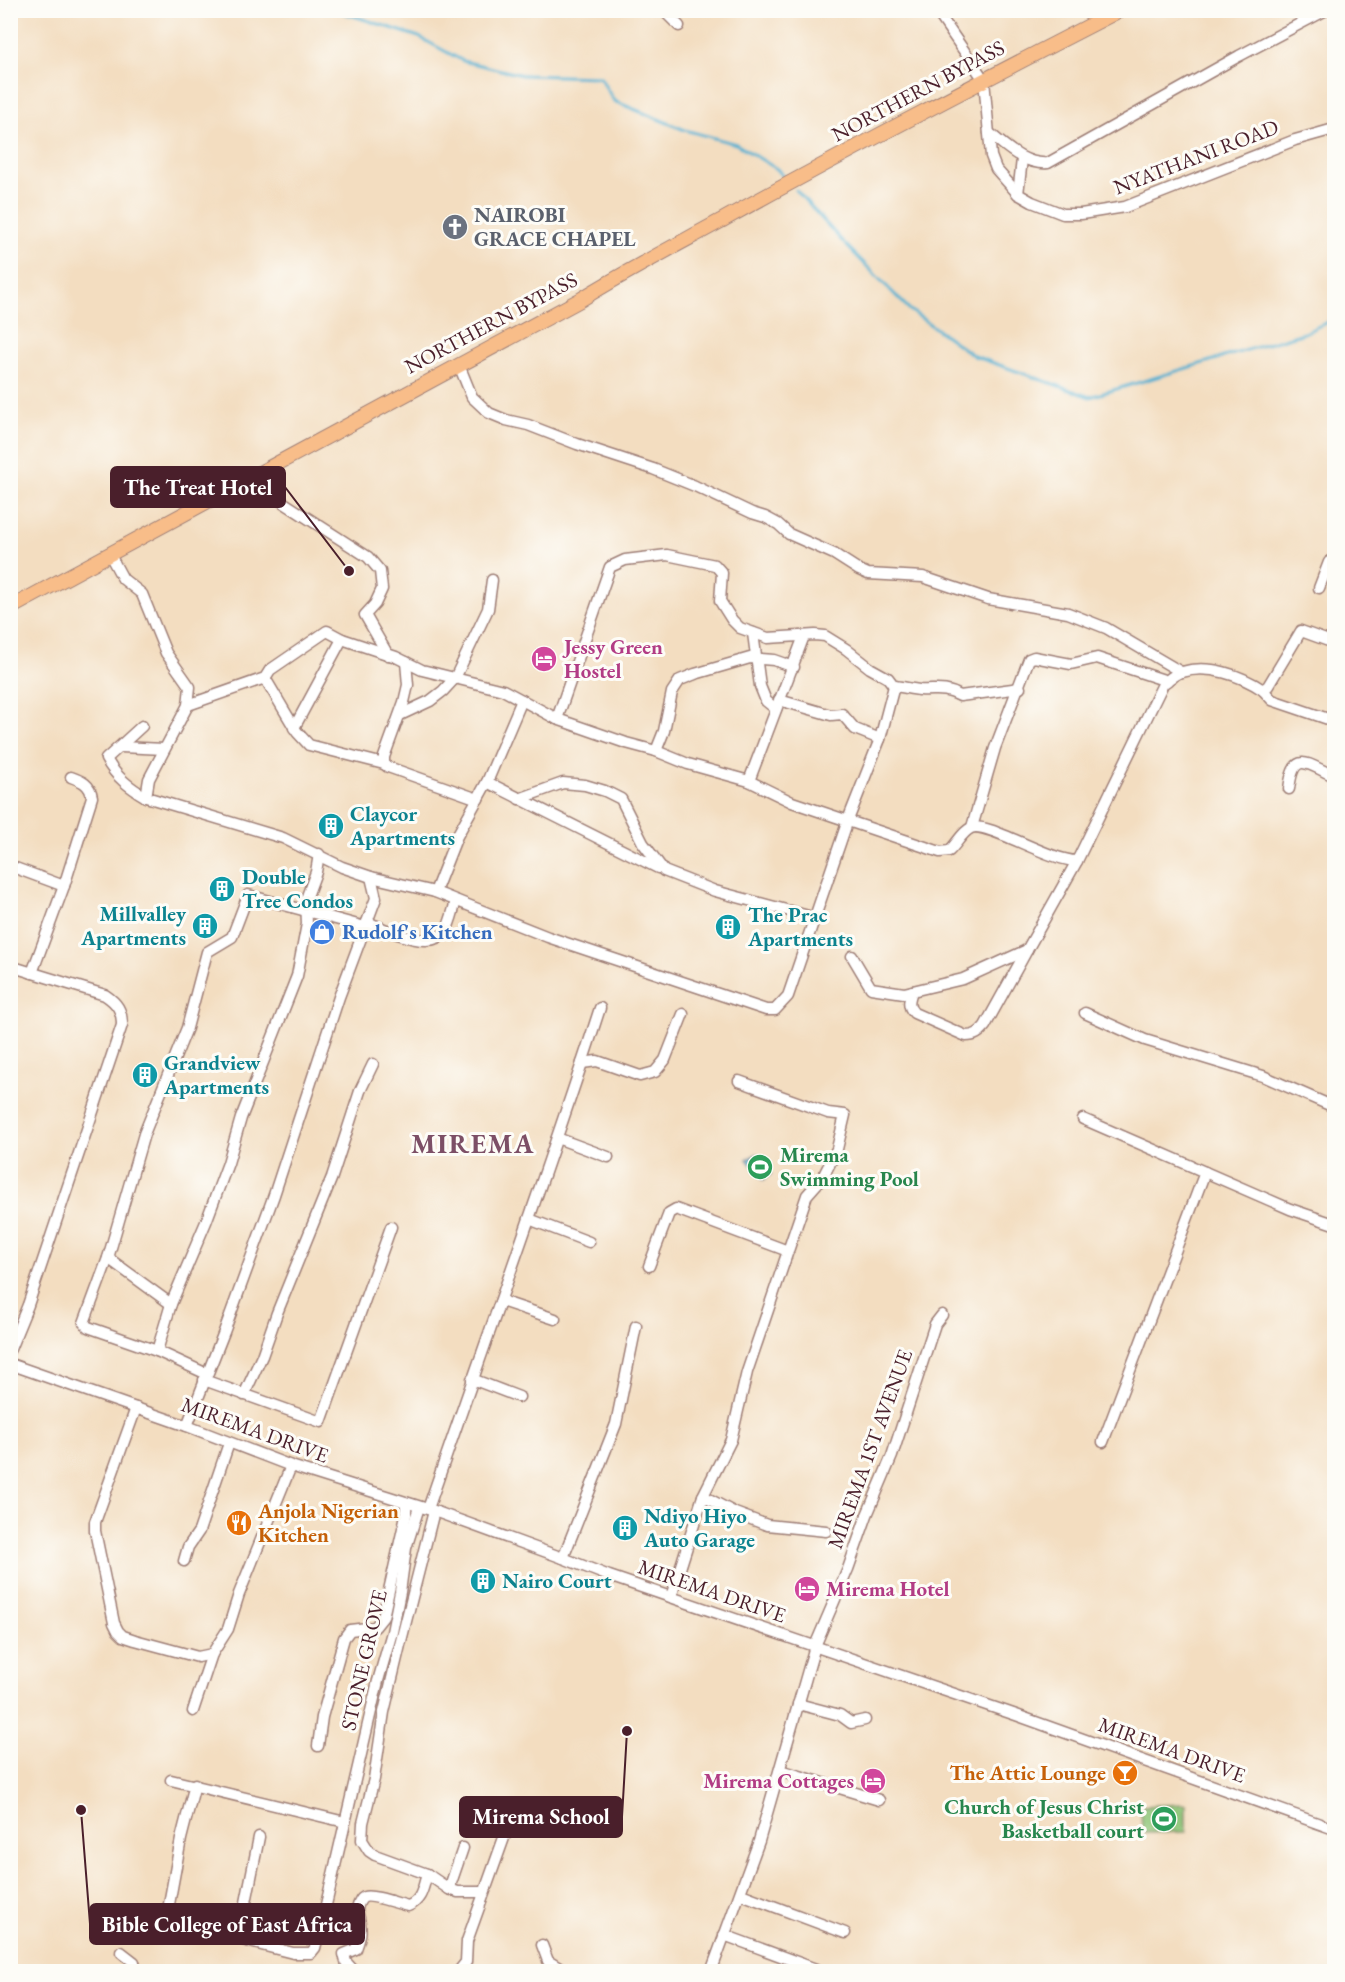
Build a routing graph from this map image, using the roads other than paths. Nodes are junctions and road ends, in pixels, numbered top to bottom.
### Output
1 (663, 10) edge
2 (936, 10) edge
3 (1120, 10) edge
4 (1326, 10) edge
5 (679, 26) dead end
6 (984, 80) junction
7 (1335, 129) edge
8 (989, 134) junction
9 (1022, 159) junction
10 (1018, 194) junction
11 (459, 365) junction
12 (257, 474) junction
13 (110, 555) junction
14 (1335, 559) edge
15 (492, 580) dead end
16 (1319, 588) dead end
17 (10, 608) edge
18 (753, 633) junction
19 (804, 636) junction
20 (342, 639) junction
21 (1335, 643) edge
22 (388, 655) junction
23 (757, 659) junction
24 (406, 662) junction
25 (794, 667) junction
26 (1181, 672) junction
27 (264, 678) junction
28 (455, 678) junction
29 (1167, 681) junction
30 (894, 686) junction
31 (1018, 688) junction
32 (1263, 690) junction
33 (522, 700) junction
34 (188, 705) junction
35 (778, 705) junction
36 (400, 715) junction
37 (557, 719) junction
38 (1335, 721) edge
39 (142, 726) dead end
40 (294, 728) junction
41 (880, 739) junction
42 (121, 747) junction
43 (164, 749) junction
44 (656, 751) junction
45 (384, 764) junction
46 (1335, 776) edge
47 (70, 777) dead end
48 (749, 781) junction
49 (487, 782) junction
50 (1288, 789) dead end
51 (146, 797) junction
52 (477, 799) junction
53 (519, 799) junction
54 (848, 820) junction
55 (972, 827) junction
56 (319, 854) junction
57 (1077, 861) junction
58 (10, 866) edge
59 (664, 871) junction
60 (371, 877) junction
61 (64, 886) junction
62 (435, 892) junction
63 (456, 901) junction
64 (306, 912) junction
65 (816, 918) junction
66 (366, 924) junction
67 (1026, 950) junction
68 (852, 956) dead end
69 (10, 966) edge
70 (33, 973) junction
71 (912, 991) junction
72 (600, 1008) dead end
73 (1085, 1013) dead end
74 (683, 1014) dead end
75 (582, 1063) junction
76 (373, 1064) dead end
77 (739, 1081) dead end
78 (1335, 1107) edge
79 (1083, 1119) dead end
80 (557, 1138) junction
81 (608, 1156) dead end
82 (1205, 1172) junction
83 (529, 1219) junction
84 (1335, 1224) edge
85 (391, 1227) dead end
86 (589, 1242) dead end
87 (788, 1251) junction
88 (108, 1258) junction
89 (650, 1266) dead end
90 (501, 1301) junction
91 (171, 1304) junction
92 (942, 1315) dead end
93 (555, 1319) dead end
94 (636, 1326) dead end
95 (10, 1348) edge
96 (156, 1351) junction
97 (10, 1364) edge
98 (206, 1377) junction
99 (472, 1379) junction
100 (244, 1395) junction
101 (519, 1397) dead end
102 (136, 1408) junction
103 (187, 1426) junction
104 (1103, 1442) dead end
105 (229, 1443) junction
106 (291, 1466) junction
107 (703, 1496) junction
108 (406, 1503) junction
109 (427, 1509) junction
110 (826, 1531) dead end
111 (563, 1558) junction
112 (184, 1561) dead end
113 (671, 1596) junction
114 (815, 1646) junction
115 (212, 1654) junction
116 (798, 1704) junction
117 (193, 1711) dead end
118 (865, 1720) dead end
119 (318, 1746) dead end
120 (780, 1770) junction
121 (171, 1780) dead end
122 (195, 1784) junction
123 (879, 1800) dead end
124 (345, 1822) junction
125 (1335, 1828) edge
126 (505, 1835) dead end
127 (259, 1837) dead end
128 (463, 1848) dead end
129 (427, 1874) junction
130 (449, 1889) junction
131 (484, 1892) junction
132 (741, 1894) junction
133 (845, 1933) dead end
134 (724, 1935) junction
135 (239, 1938) junction
136 (542, 1945) dead end
137 (122, 1952) dead end
138 (546, 1966) edge
139 (136, 1971) edge
140 (355, 1971) edge
141 (459, 1971) edge
142 (566, 1971) edge
143 (711, 1971) edge
144 (824, 1971) edge

1 - 5 street
2 - 6 street
3 - 6 main road, NORTHERN BYPASS
4 - 9 street
6 - 8 street, NYATHANI ROAD
6 - 11 main road, NORTHERN BYPASS
7 - 10 street, NYATHANI ROAD
8 - 9 street
8 - 10 street, NYATHANI ROAD
9 - 10 street
11 - 12 main road, NORTHERN BYPASS
11 - 26 street
12 - 13 main road, NORTHERN BYPASS
12 - 22 street
13 - 17 main road, NORTHERN BYPASS
13 - 34 street
14 - 16 street
15 - 28 street
18 - 19 street
18 - 23 street
18 - 37 street
19 - 25 street
19 - 30 street
20 - 22 street
20 - 27 street
20 - 40 street
21 - 32 street
22 - 24 street
23 - 25 street
23 - 35 street
23 - 44 street
24 - 28 street
24 - 36 street
25 - 35 street
26 - 29 street
26 - 32 street
27 - 34 street
27 - 40 street
28 - 33 street
28 - 36 street
29 - 31 street
29 - 57 street
30 - 31 street
30 - 41 street
31 - 55 street
32 - 38 street
33 - 37 street
33 - 49 street
34 - 43 street
35 - 41 street
35 - 48 street
36 - 45 street
37 - 44 street
39 - 42 street
40 - 45 street
41 - 54 street
42 - 43 street
42 - 51 street
43 - 51 street
44 - 48 street
45 - 52 street
46 - 50 street
47 - 61 street
48 - 54 street
49 - 52 street
49 - 53 street
51 - 56 street
52 - 62 street
53 - 59 street
53 - 59 street
54 - 55 street
54 - 65 street
55 - 57 street
56 - 60 street
56 - 64 street
57 - 67 street
58 - 61 street
59 - 65 street
60 - 62 street
60 - 66 street
61 - 70 street
62 - 63 street
63 - 65 street
63 - 66 street
64 - 66 street
64 - 88 street
64 - 91 street
66 - 98 street
67 - 71 street
67 - 71 street
68 - 71 street
69 - 70 street
70 - 95 street
72 - 75 street
73 - 78 street
74 - 75 street
75 - 80 street
76 - 100 street
77 - 87 street
79 - 82 street
80 - 81 street
80 - 83 street
82 - 84 street
82 - 104 street
83 - 86 street
83 - 90 street
85 - 100 street
87 - 89 street
87 - 107 street
88 - 91 street
88 - 96 street
90 - 93 street
90 - 99 street
91 - 96 street
92 - 114 street, MIREMA 1ST AVENUE
94 - 111 street
96 - 98 street
97 - 102 street, MIREMA DRIVE
98 - 100 street
98 - 103 street
99 - 101 street
99 - 109 street
102 - 103 street, MIREMA DRIVE
102 - 115 street
103 - 105 street, MIREMA DRIVE
105 - 106 street, MIREMA DRIVE
105 - 112 street
106 - 108 street, MIREMA DRIVE
106 - 115 street
107 - 110 street
107 - 113 street
108 - 109 street, MIREMA DRIVE
108 - 119 street
109 - 111 street, MIREMA DRIVE
109 - 124 street, STONE GROVE
109 - 129 street
111 - 113 street, MIREMA DRIVE
113 - 114 street, MIREMA DRIVE
114 - 116 street, MIREMA 1ST AVENUE
114 - 125 street, MIREMA DRIVE
115 - 117 street
116 - 118 street
116 - 120 street, MIREMA 1ST AVENUE
120 - 123 street
120 - 132 street, MIREMA 1ST AVENUE
121 - 122 street
122 - 124 street
122 - 135 street, STONE GROVE
124 - 135 street, STONE GROVE
126 - 131 street
127 - 135 street
128 - 130 street
129 - 130 street
129 - 140 street
130 - 131 street
131 - 141 street
132 - 133 street
132 - 134 street, MIREMA 1ST AVENUE
134 - 143 street, MIREMA 1ST AVENUE
134 - 144 street
136 - 138 street
137 - 139 street
138 - 142 street

